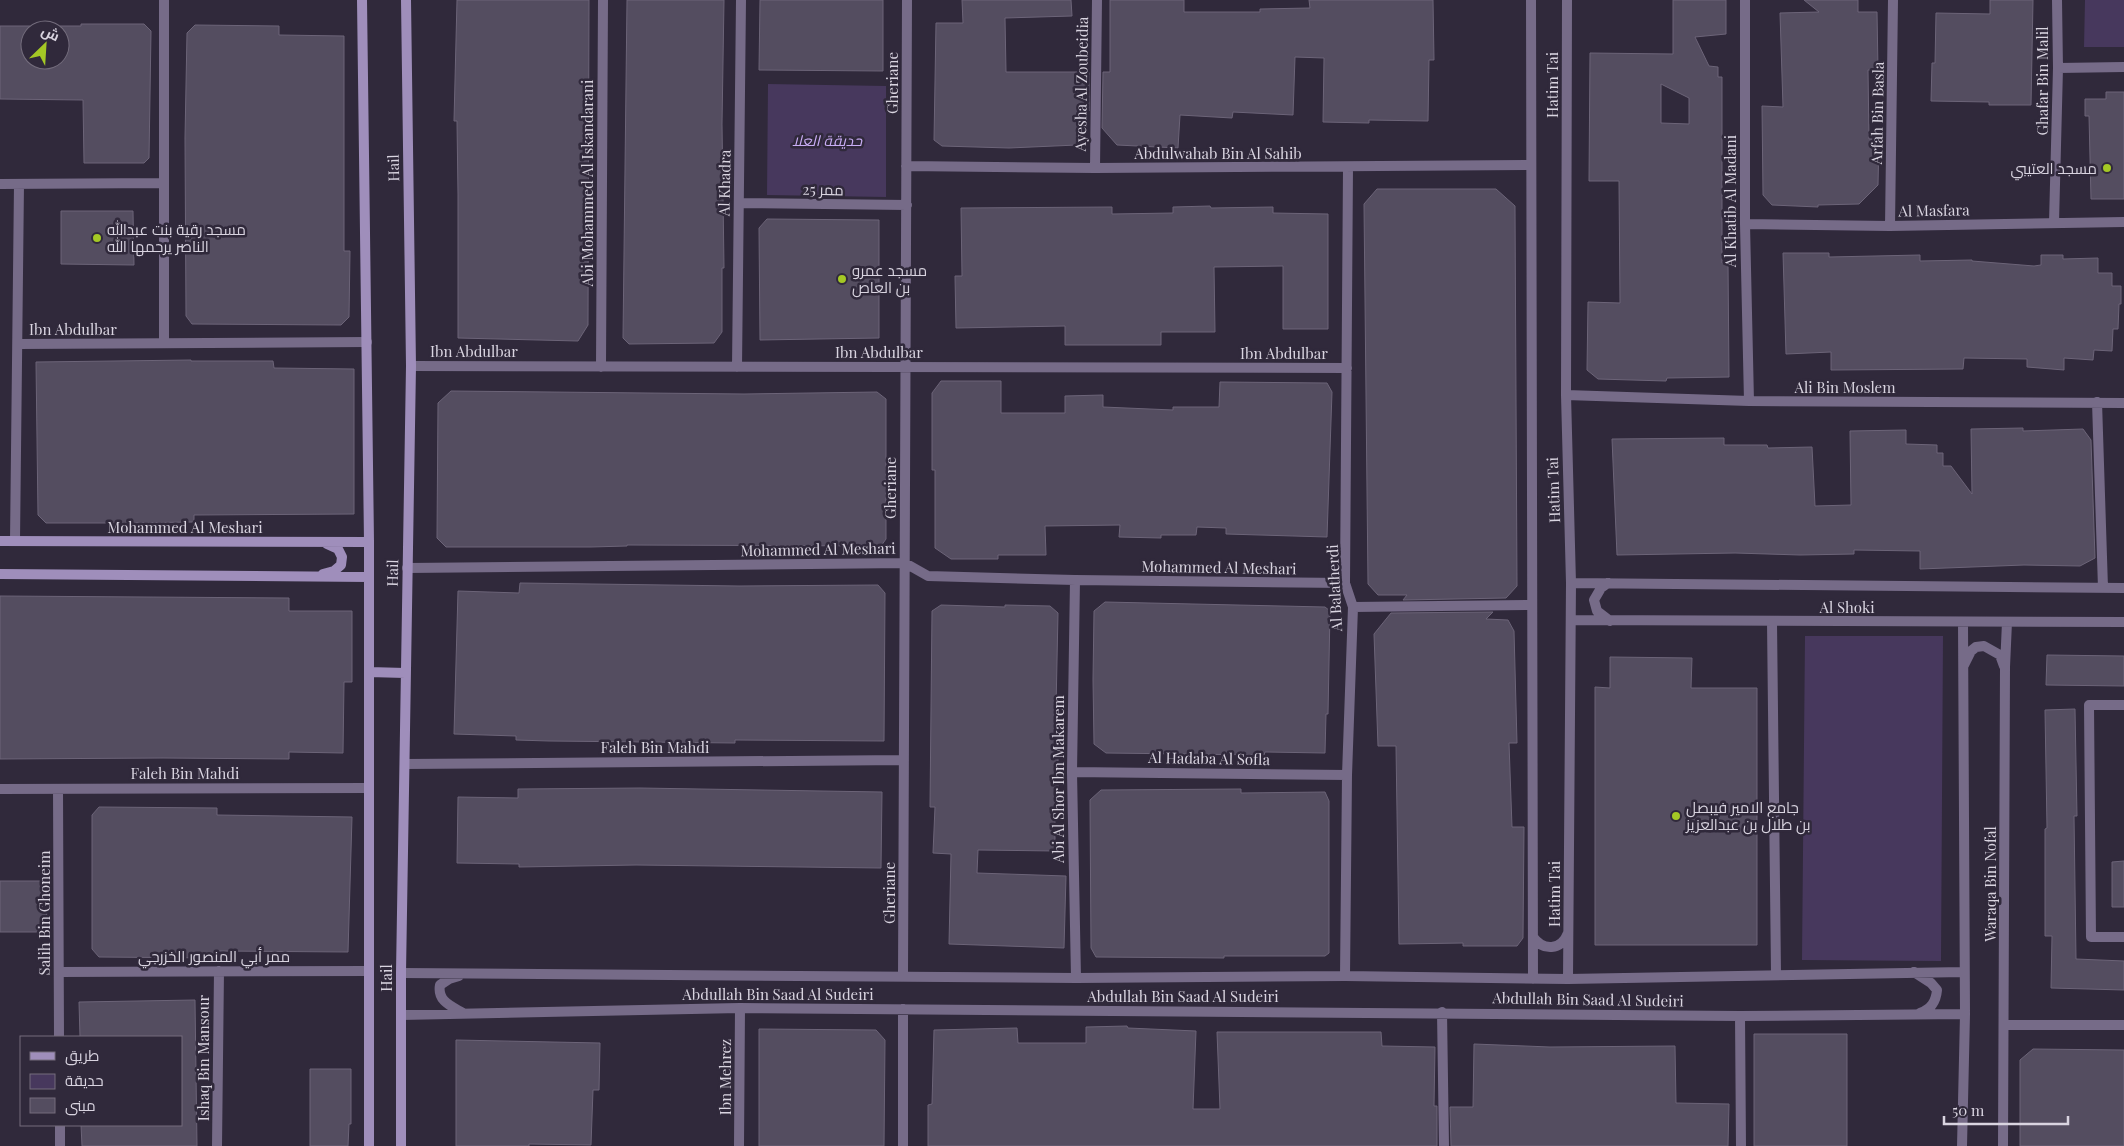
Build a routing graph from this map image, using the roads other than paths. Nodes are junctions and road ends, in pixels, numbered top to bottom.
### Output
1 (164, 0) edge
2 (362, 0) edge
3 (406, 0) edge
4 (604, 0) edge
5 (741, 0) edge
6 (907, 0) edge
7 (1097, 0) edge
8 (1531, 0) edge
9 (1567, 0) edge
10 (1746, 0) edge
11 (1893, 0) edge
12 (2057, 0) edge
13 (2058, 68) junction
14 (2124, 68) edge
15 (1530, 165) junction
16 (906, 166) junction
17 (1095, 168) junction
18 (1348, 168) junction
19 (0, 184) edge
20 (19, 184) junction
21 (163, 184) junction
22 (739, 203) junction
23 (907, 206) junction
24 (2124, 222) edge
25 (2054, 223) junction
26 (1745, 224) junction
27 (1890, 226) junction
28 (367, 342) junction
29 (164, 343) junction
30 (18, 344) junction
31 (412, 366) junction
32 (601, 366) junction
33 (737, 367) junction
34 (906, 367) junction
35 (1346, 368) junction
36 (1566, 395) junction
37 (1748, 401) junction
38 (2097, 402) junction
39 (2124, 403) edge
40 (0, 541) edge
41 (15, 541) junction
42 (315, 542) junction
43 (369, 542) junction
44 (905, 563) junction
45 (407, 568) junction
46 (0, 574) edge
47 (317, 576) junction
48 (369, 577) junction
49 (1075, 580) junction
50 (1571, 583) junction
51 (1608, 583) junction
52 (1345, 584) junction
53 (2103, 588) junction
54 (2124, 588) edge
55 (1532, 606) junction
56 (1353, 607) junction
57 (1571, 620) junction
58 (1610, 621) junction
59 (1772, 622) junction
60 (1963, 622) junction
61 (2007, 622) junction
62 (2124, 622) edge
63 (2005, 667) junction
64 (1962, 668) junction
65 (369, 672) junction
66 (405, 673) junction
67 (2124, 705) edge
68 (904, 760) junction
69 (405, 764) junction
70 (1072, 772) junction
71 (1347, 775) junction
72 (0, 788) edge
73 (369, 788) junction
74 (58, 789) junction
75 (1569, 932) junction
76 (1533, 937) junction
77 (2124, 937) edge
78 (219, 971) junction
79 (369, 971) junction
80 (59, 972) junction
81 (1914, 972) junction
82 (1963, 972) junction
83 (401, 973) junction
84 (464, 974) junction
85 (1776, 974) junction
86 (903, 976) junction
87 (1345, 976) junction
88 (1076, 978) junction
89 (1532, 979) junction
90 (1568, 979) junction
91 (740, 1008) junction
92 (903, 1009) junction
93 (1442, 1012) junction
94 (462, 1013) junction
95 (1919, 1014) junction
96 (1965, 1014) junction
97 (401, 1015) junction
98 (1740, 1016) junction
99 (2004, 1025) junction
100 (2124, 1025) edge
101 (59, 1036) edge
102 (60, 1126) edge
103 (60, 1146) edge
104 (217, 1146) edge
105 (369, 1146) edge
106 (401, 1146) edge
107 (739, 1146) edge
108 (903, 1146) edge
109 (1444, 1146) edge
110 (1741, 1146) edge
111 (1962, 1146) edge
112 (2004, 1146) edge

1 - 21 street
2 - 28 street, Hail
3 - 31 street, Hail
4 - 32 street, Abi Mohammed Al Iskandarani
5 - 22 street, Al Khadra
6 - 16 street, Gheriane
7 - 17 street, Ayesha Al Zoubeidia
8 - 15 street, Hatim Tai
9 - 36 street, Hatim Tai
10 - 26 street, Al Khatib Al Madani
11 - 27 street, Arfah Bin Basla
12 - 13 street, Ghafar Bin Malil
13 - 14 street
13 - 25 street, Ghafar Bin Malil
15 - 18 street, Abdulwahab Bin Al Sahib
15 - 55 street, Hatim Tai
16 - 17 street, Abdulwahab Bin Al Sahib
16 - 23 street, Gheriane
17 - 18 street, Abdulwahab Bin Al Sahib
18 - 35 street, Al Balatherdi
19 - 20 street
20 - 21 street
20 - 30 street
21 - 29 street
22 - 23 street, ممر 25
22 - 33 street, Al Khadra
23 - 34 street, Gheriane
24 - 25 street, Al Masfara
25 - 27 street, Al Masfara
26 - 27 street, Al Masfara
26 - 37 street, Al Khatib Al Madani
28 - 29 street, Ibn Abdulbar
28 - 43 street, Hail
29 - 30 street, Ibn Abdulbar
30 - 41 street
31 - 32 street, Ibn Abdulbar
31 - 45 street, Hail
32 - 33 street, Ibn Abdulbar
33 - 34 street, Ibn Abdulbar
34 - 35 street, Ibn Abdulbar
34 - 44 street, Gheriane
35 - 52 street, Al Balatherdi
36 - 37 street, Ali Bin Moslem
36 - 50 street, Hatim Tai
37 - 38 street, Ali Bin Moslem
38 - 39 street, Ali Bin Moslem
38 - 53 street
40 - 41 street, Mohammed Al Meshari
41 - 42 street, Mohammed Al Meshari
42 - 43 street, Mohammed Al Meshari
42 - 47 street
43 - 48 street, Hail
44 - 45 street, Mohammed Al Meshari
44 - 49 street, Mohammed Al Meshari
44 - 68 street, Gheriane
45 - 66 street, Hail
46 - 47 street
47 - 48 street
48 - 65 street, Hail
49 - 52 street, Mohammed Al Meshari
49 - 70 street, Abi Al Shor Ibn Makarem
50 - 51 street, Al Shoki
50 - 57 street, Hatim Tai
51 - 53 street, Al Shoki
51 - 58 street
52 - 56 street, Al Balatherdi
53 - 54 street, Al Shoki
55 - 56 street
55 - 76 street, Hatim Tai
56 - 71 street, Al Balatherdi
57 - 58 street, Al Shoki
57 - 75 street, Hatim Tai
58 - 59 street, Al Shoki
59 - 60 street, Al Shoki
59 - 85 street
60 - 61 street, Al Shoki
60 - 64 street, Waraqa Bin Nofal
61 - 62 street, Al Shoki
61 - 63 street, Waraqa Bin Nofal
63 - 64 street
63 - 99 street, Waraqa Bin Nofal
64 - 82 street, Waraqa Bin Nofal
65 - 66 street
65 - 73 street, Hail
66 - 69 street, Hail
67 - 77 street
68 - 69 street, Faleh Bin Mahdi
68 - 86 street, Gheriane
69 - 83 street, Hail
70 - 71 street, Al Hadaba Al Sofla
70 - 88 street, Abi Al Shor Ibn Makarem
71 - 87 street, Al Balatherdi
72 - 74 street, Faleh Bin Mahdi
73 - 74 street, Faleh Bin Mahdi
73 - 79 street, Hail
74 - 80 street, Salih Bin Ghoneim
75 - 76 street
75 - 90 street, Hatim Tai
76 - 89 street, Hatim Tai
78 - 79 street, ممر أبي المنصور الخزرجي
78 - 80 street, ممر أبي المنصور الخزرجي
78 - 104 street, Ishaq Bin Mansour
79 - 105 street, Hail
80 - 101 street, Salih Bin Ghoneim
81 - 82 street, Abdullah Bin Saad Al Sudeiri
81 - 85 street, Abdullah Bin Saad Al Sudeiri
81 - 95 street
82 - 96 street, Waraqa Bin Nofal
83 - 84 street, Abdullah Bin Saad Al Sudeiri
83 - 97 street, Hail
84 - 86 street, Abdullah Bin Saad Al Sudeiri
84 - 94 street
85 - 90 street, Abdullah Bin Saad Al Sudeiri
86 - 88 street, Abdullah Bin Saad Al Sudeiri
87 - 88 street, Abdullah Bin Saad Al Sudeiri
87 - 89 street, Abdullah Bin Saad Al Sudeiri
89 - 90 street, Abdullah Bin Saad Al Sudeiri
91 - 92 street, Abdullah Bin Saad Al Sudeiri
91 - 94 street, Abdullah Bin Saad Al Sudeiri
91 - 107 street, Ibn Mehrez
92 - 93 street, Abdullah Bin Saad Al Sudeiri
92 - 108 street
93 - 98 street, Abdullah Bin Saad Al Sudeiri
93 - 109 street
94 - 97 street, Abdullah Bin Saad Al Sudeiri
95 - 96 street, Abdullah Bin Saad Al Sudeiri
95 - 98 street, Abdullah Bin Saad Al Sudeiri
96 - 111 street, Waraqa Bin Nofal
97 - 106 street, Hail
98 - 110 street
99 - 100 street
99 - 112 street, Waraqa Bin Nofal
102 - 103 street

